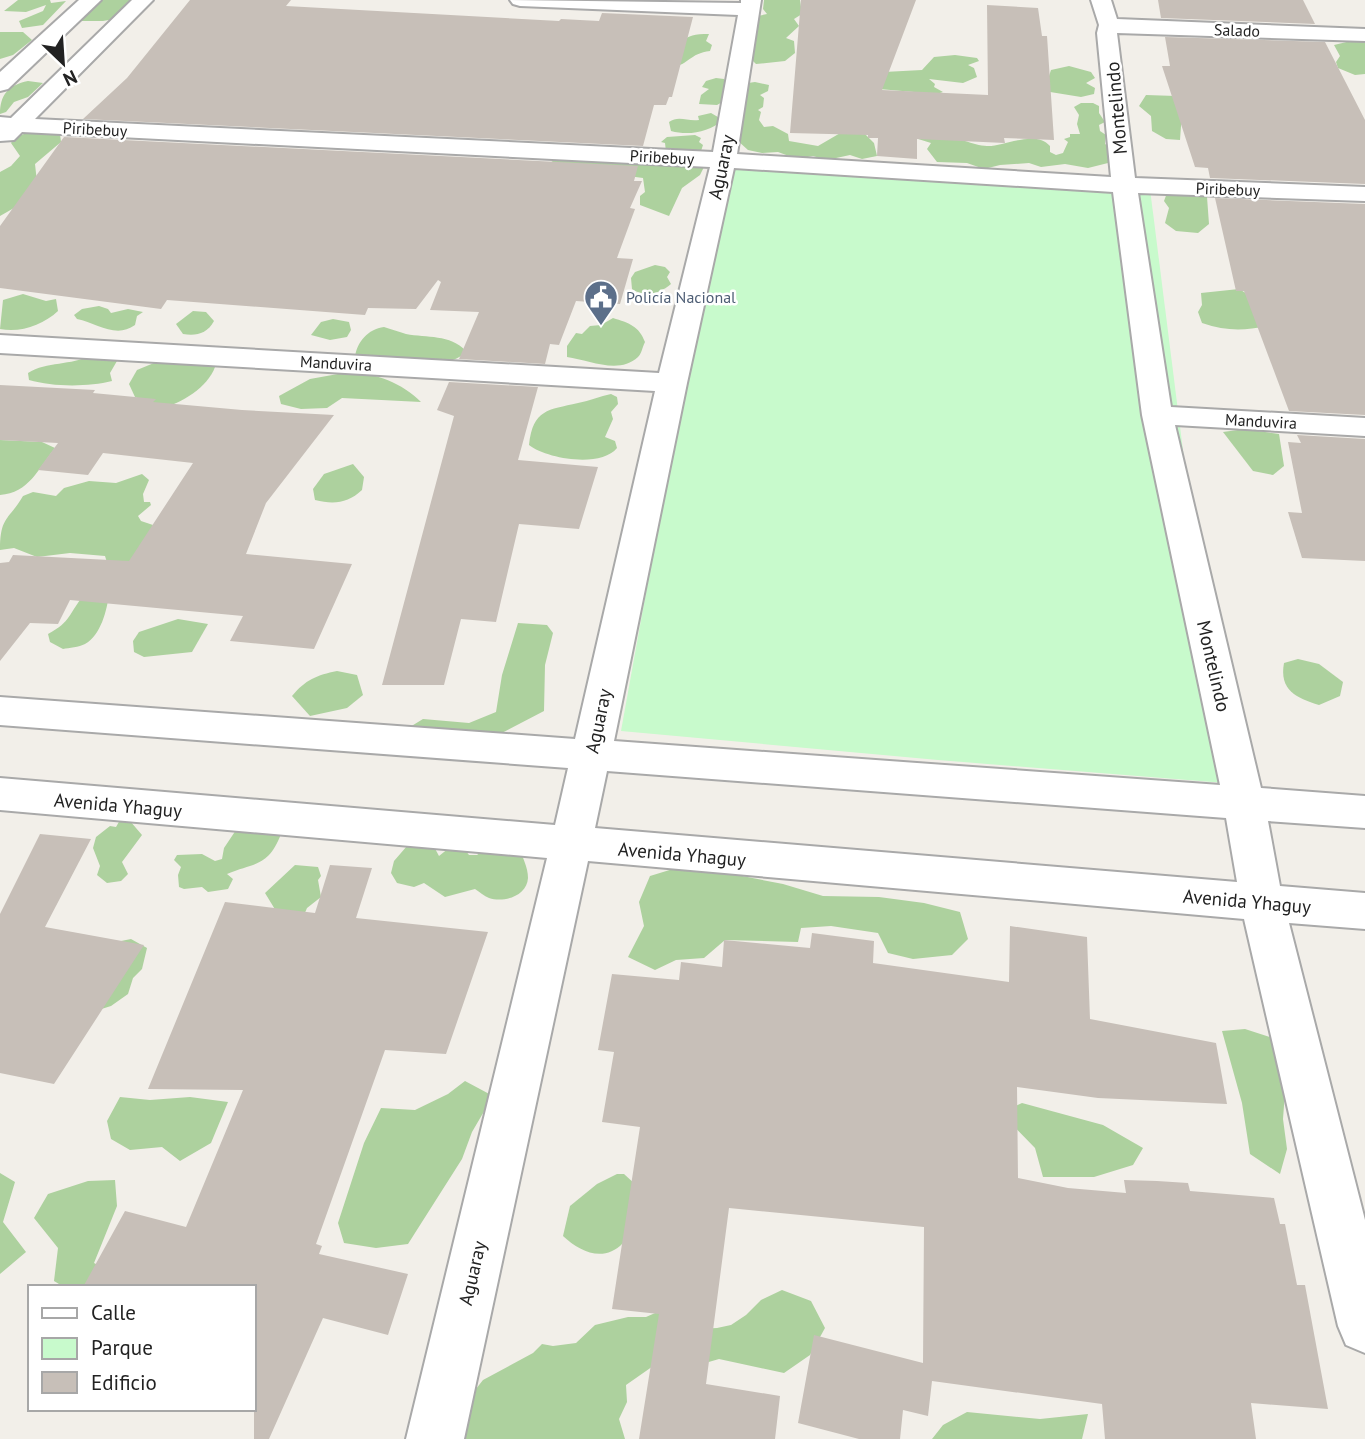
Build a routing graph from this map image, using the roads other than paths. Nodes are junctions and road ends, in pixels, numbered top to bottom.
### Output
1 (91, 0) edge
2 (143, 0) edge
3 (520, 0) edge
4 (750, 4) edge
5 (1105, 12) edge
6 (1365, 35) edge
7 (0, 84) edge
8 (6, 130) edge
9 (724, 160) junction
10 (1124, 185) junction
11 (1365, 194) edge
12 (0, 344) edge
13 (672, 383) junction
14 (1157, 415) junction
15 (1365, 426) edge
16 (3, 717) edge
17 (591, 755) junction
18 (0, 794) edge
19 (1244, 801) junction
20 (1365, 812) edge
21 (569, 844) junction
22 (1262, 902) junction
23 (1365, 911) edge
24 (1365, 1326) edge
25 (435, 1439) edge

1 - 7 street
2 - 8 street
3 - 4 street
4 - 9 street, Aguaray
5 - 6 street, Salado
5 - 10 street, Montelindo
8 - 9 street, Piribebuy
9 - 10 street, Piribebuy
9 - 13 street, Aguaray
10 - 11 street, Piribebuy
10 - 14 street, Montelindo
12 - 13 street, Manduvira
13 - 17 street, Aguaray
14 - 15 street, Manduvira
14 - 19 street, Montelindo
16 - 17 street
17 - 19 street
17 - 21 street, Aguaray
18 - 21 street, Avenida Yhaguy
19 - 20 street
19 - 22 street, Montelindo
21 - 22 street, Avenida Yhaguy
21 - 25 street, Aguaray
22 - 23 street, Avenida Yhaguy
22 - 24 street, Montelindo

